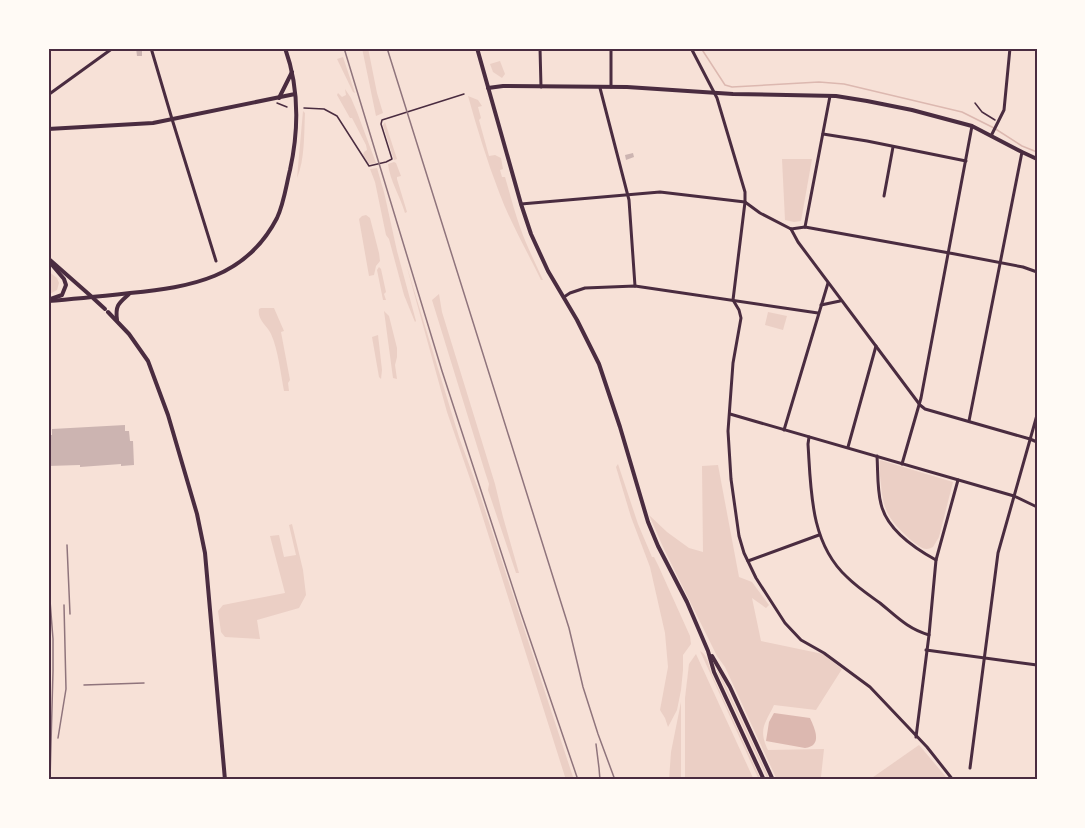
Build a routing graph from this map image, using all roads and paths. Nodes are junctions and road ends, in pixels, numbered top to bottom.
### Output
1 (113, 48) edge
2 (152, 48) edge
3 (285, 48) edge
4 (477, 48) edge
5 (540, 48) edge
6 (611, 48) edge
7 (691, 48) edge
8 (1010, 48) edge
9 (292, 71) junction
10 (541, 87) junction
11 (600, 87) junction
12 (611, 87) junction
13 (488, 88) junction
14 (714, 92) junction
15 (295, 94) junction
16 (464, 94) dead end
17 (48, 95) edge
18 (830, 96) junction
19 (279, 101) junction
20 (975, 104) dead end
21 (287, 107) dead end
22 (305, 108) dead end
23 (172, 119) junction
24 (998, 123) junction
25 (972, 126) junction
26 (48, 129) edge
27 (993, 133) junction
28 (823, 134) junction
29 (893, 147) junction
30 (1022, 152) junction
31 (1037, 159) edge
32 (966, 161) junction
33 (628, 195) junction
34 (884, 195) dead end
35 (745, 202) junction
36 (521, 204) junction
37 (806, 227) junction
38 (791, 229) junction
39 (948, 253) junction
40 (48, 259) edge
41 (216, 261) dead end
42 (1000, 263) junction
43 (1037, 272) edge
44 (828, 283) junction
45 (636, 286) junction
46 (129, 294) junction
47 (92, 297) junction
48 (564, 297) junction
49 (48, 300) edge
50 (734, 300) junction
51 (841, 301) junction
52 (821, 305) junction
53 (818, 313) junction
54 (117, 320) junction
55 (876, 346) junction
56 (920, 405) junction
57 (730, 414) junction
58 (1037, 415) edge
59 (969, 422) junction
60 (784, 429) junction
61 (809, 437) junction
62 (1030, 439) junction
63 (1037, 442) edge
64 (848, 447) junction
65 (877, 456) junction
66 (902, 464) junction
67 (958, 480) junction
68 (1014, 496) junction
69 (1037, 507) edge
70 (819, 536) junction
71 (936, 560) junction
72 (748, 561) junction
73 (929, 635) junction
74 (927, 650) junction
75 (708, 651) junction
76 (984, 658) junction
77 (1037, 665) edge
78 (916, 737) junction
79 (970, 768) dead end
80 (225, 780) edge
81 (764, 780) edge
82 (774, 780) edge
83 (953, 780) edge

1 - 17 street
2 - 23 street
3 - 9 main road
4 - 13 main road
5 - 10 street
6 - 12 street
7 - 14 street
8 - 24 street
9 - 15 main road
9 - 19 main road
10 - 11 main road
10 - 13 main road
11 - 12 main road
11 - 33 street
12 - 14 main road
13 - 36 main road
14 - 18 main road
14 - 35 street
15 - 19 main road
15 - 46 main road
16 - 22 path
18 - 25 main road
18 - 28 street
19 - 21 path
19 - 23 main road
20 - 24 path
23 - 26 main road
23 - 41 street
24 - 27 street
25 - 27 main road
25 - 32 street
27 - 30 main road
28 - 29 street
28 - 37 street
29 - 32 street
29 - 34 street
30 - 31 main road
30 - 42 street
32 - 39 street
33 - 35 street
33 - 36 street
33 - 45 street
35 - 38 street
35 - 50 street
36 - 48 main road
37 - 38 street
37 - 39 street
38 - 44 street
39 - 42 street
39 - 56 street
40 - 47 main road
40 - 49 main road
42 - 43 street
42 - 59 street
44 - 51 street
44 - 52 street
45 - 48 street
45 - 50 street
46 - 47 main road
46 - 54 main road
47 - 49 main road
47 - 54 main road
48 - 75 main road
50 - 53 street
50 - 57 street
51 - 52 street
51 - 55 street
52 - 53 street
53 - 60 street
54 - 80 main road
55 - 56 street
55 - 64 street
56 - 59 street
56 - 66 street
57 - 60 street
57 - 72 street
58 - 62 street
59 - 62 street
60 - 61 street
61 - 64 street
61 - 70 street
62 - 63 street
62 - 68 street
64 - 65 street
65 - 66 street
65 - 71 street
66 - 67 street
67 - 68 street
67 - 71 street
68 - 69 street
68 - 76 street
70 - 72 street
70 - 73 street
71 - 73 street
72 - 78 street
73 - 74 street
74 - 76 street
74 - 78 street
75 - 81 main road
75 - 82 main road
76 - 77 street
76 - 79 street
78 - 83 street

